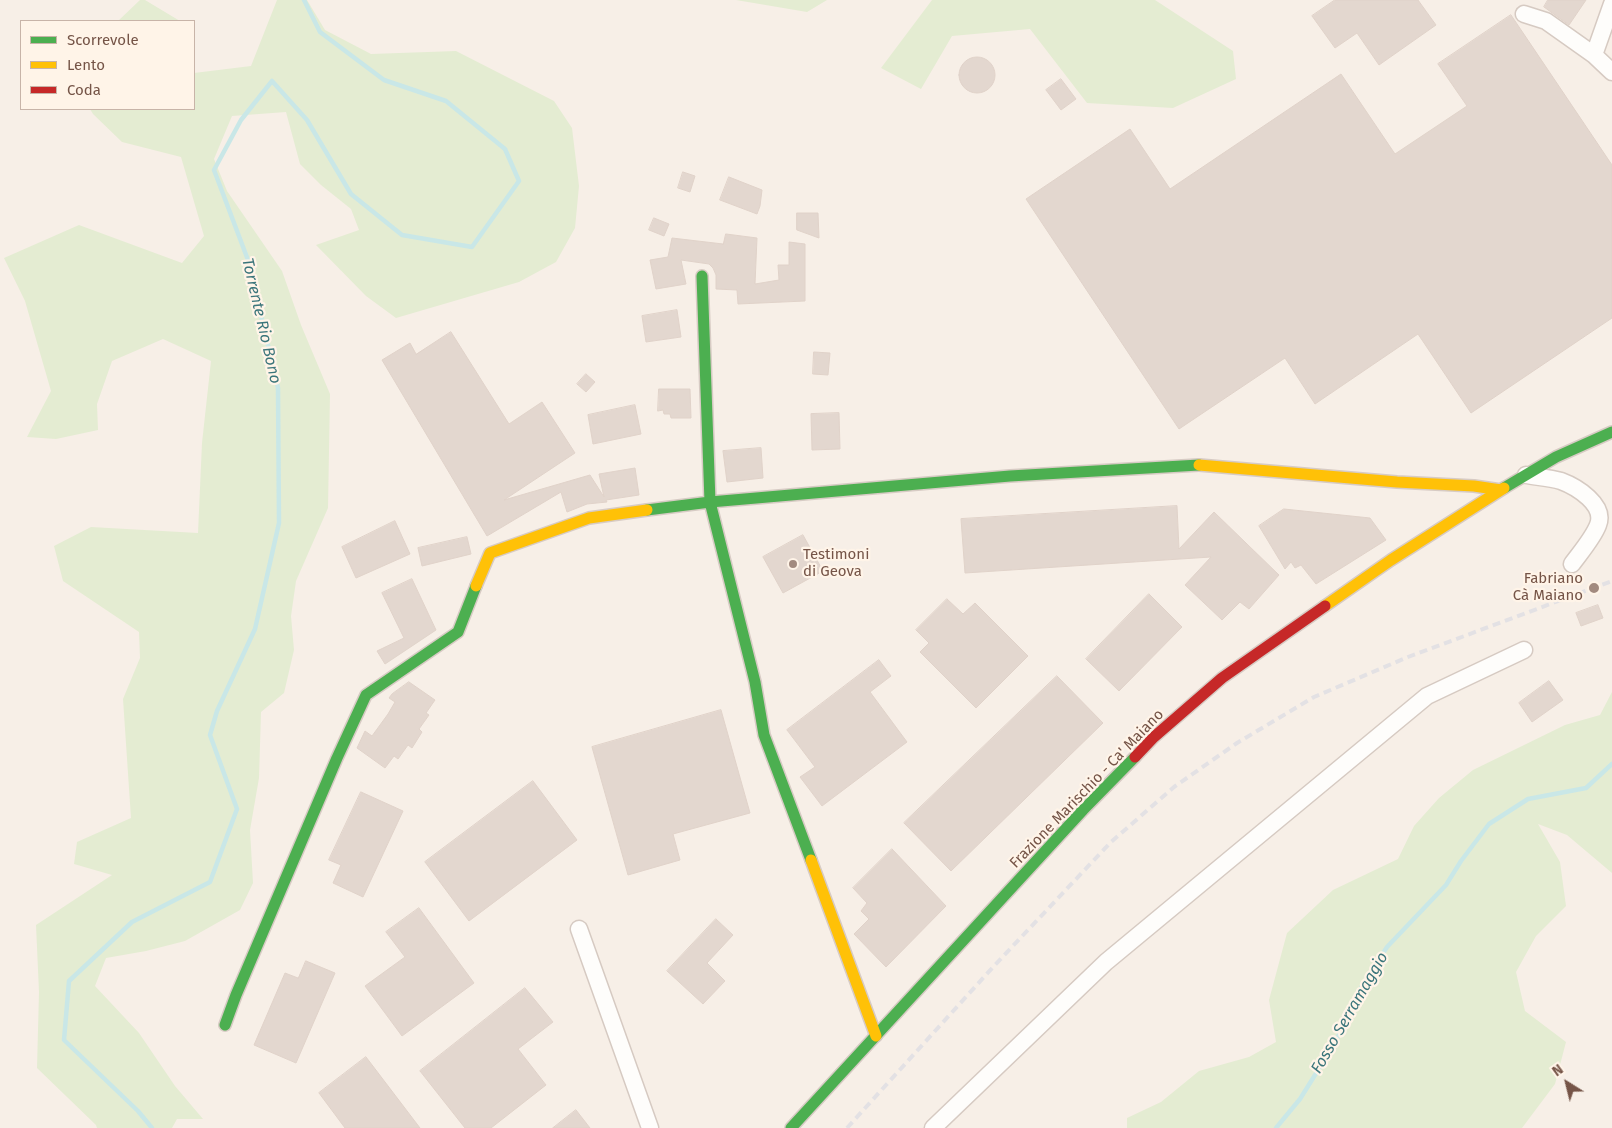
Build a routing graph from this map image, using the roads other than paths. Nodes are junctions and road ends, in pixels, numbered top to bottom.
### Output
1 (1612, 4) edge
2 (1524, 14) dead end
3 (1594, 55) junction
4 (1612, 72) edge
5 (702, 276) dead end
6 (1612, 432) edge
7 (1526, 475) junction
8 (1501, 490) junction
9 (710, 502) junction
10 (1572, 564) dead end
11 (1524, 650) dead end
12 (579, 929) dead end
13 (225, 1026) dead end
14 (876, 1036) junction
15 (650, 1128) edge
16 (790, 1128) edge
17 (933, 1128) edge

1 - 3 street
2 - 3 street
3 - 4 street
5 - 9 street
6 - 7 street, Frazione Marischio - Ca' Maiano
7 - 8 street, Frazione Marischio - Ca' Maiano
7 - 10 street
8 - 9 street
8 - 14 street, Frazione Marischio - Ca' Maiano
9 - 13 street
9 - 14 street
11 - 17 street
12 - 15 street
14 - 16 street, Frazione Marischio - Ca' Maiano

